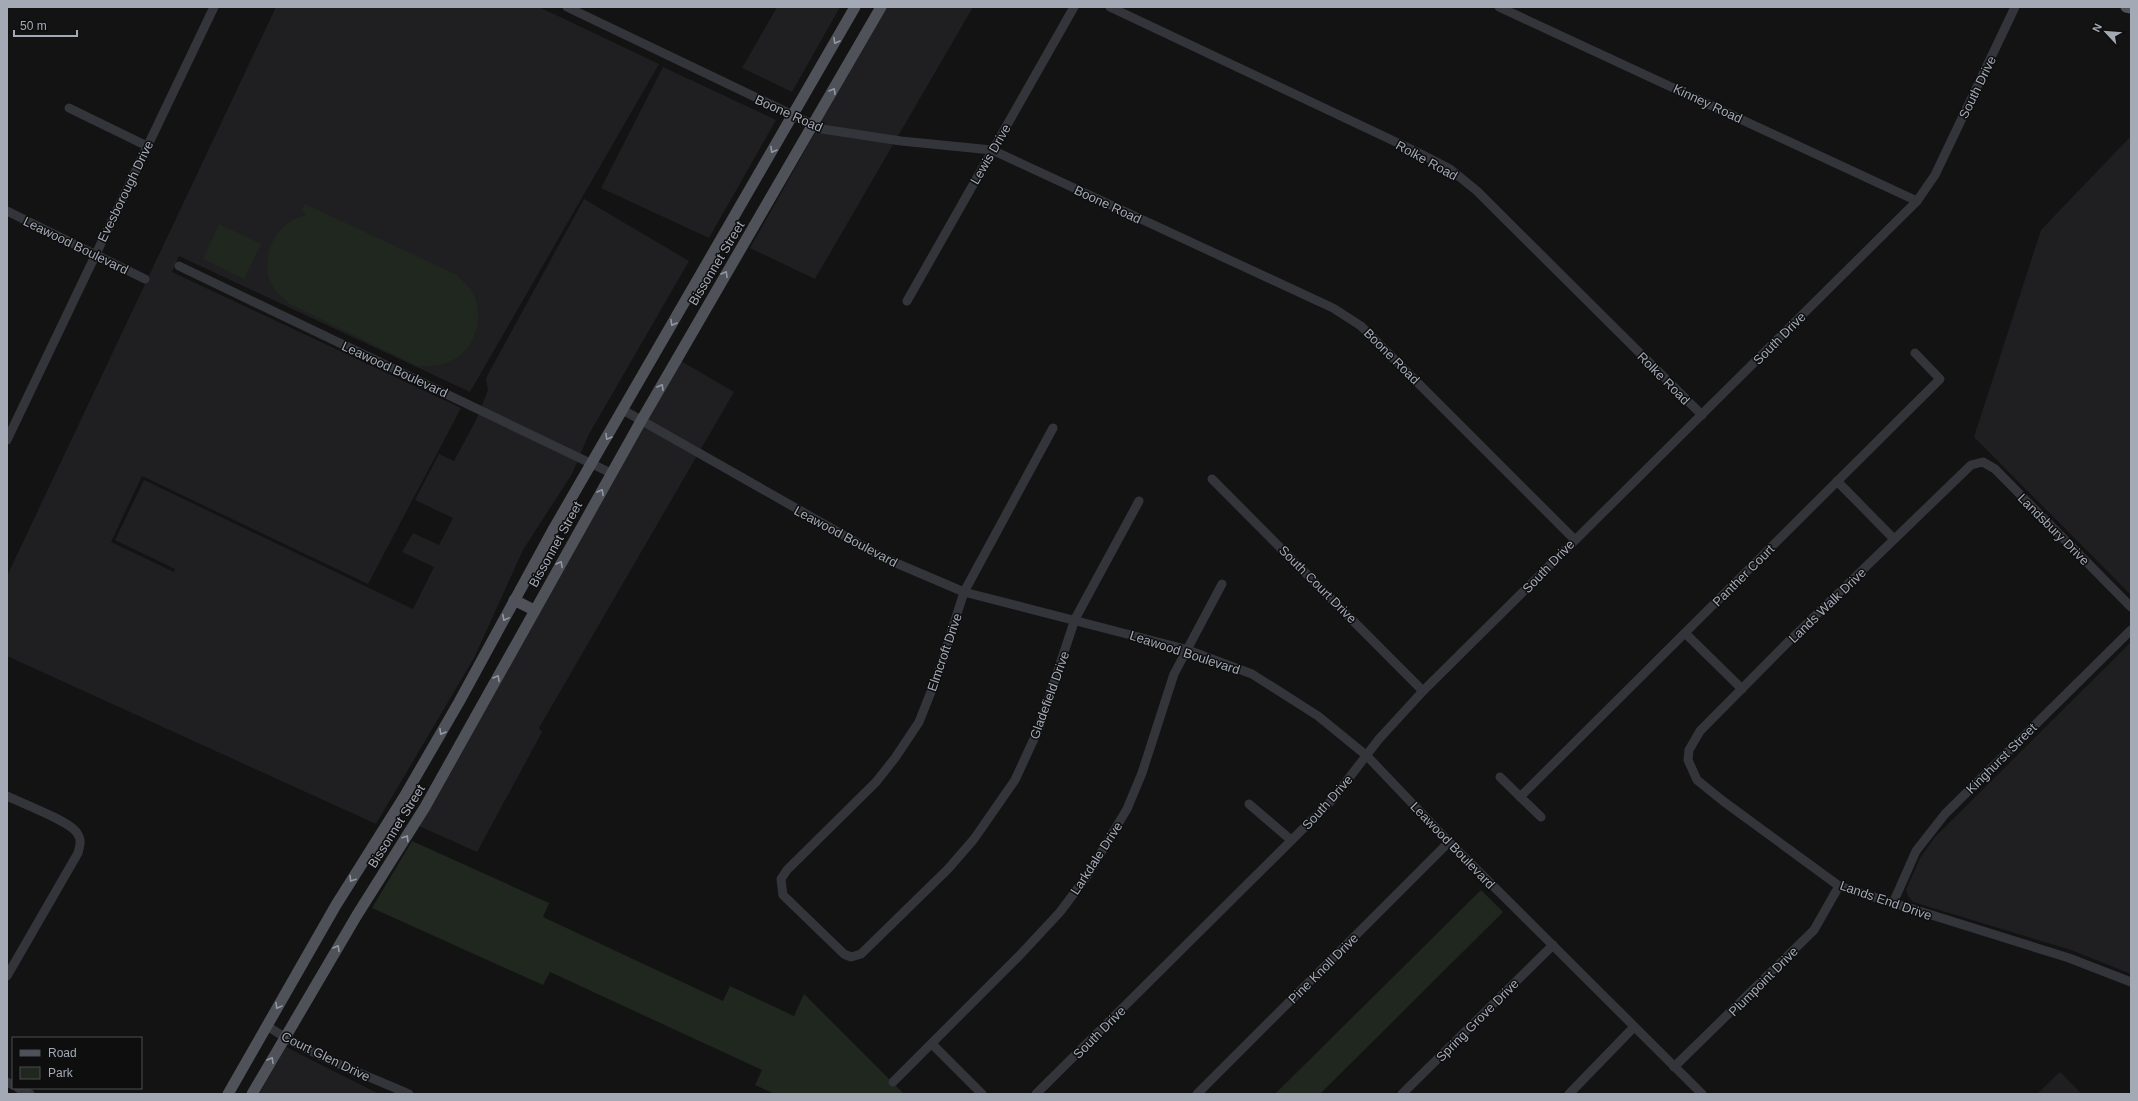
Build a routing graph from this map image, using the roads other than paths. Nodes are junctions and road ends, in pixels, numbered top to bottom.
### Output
1 (214, 7) edge
2 (567, 7) edge
3 (855, 7) edge
4 (881, 7) edge
5 (1074, 7) edge
6 (1110, 7) edge
7 (1499, 7) edge
8 (2016, 7) edge
9 (2126, 7) edge
10 (2131, 8) edge
11 (69, 108) dead end
12 (792, 116) junction
13 (814, 125) junction
14 (147, 146) junction
15 (992, 150) junction
16 (1917, 201) junction
17 (7, 211) edge
18 (96, 253) junction
19 (178, 266) dead end
20 (145, 279) dead end
21 (907, 301) dead end
22 (1915, 353) dead end
23 (623, 410) junction
24 (1702, 415) junction
25 (641, 420) junction
26 (1053, 428) dead end
27 (7, 440) edge
28 (593, 463) junction
29 (1971, 465) joint
30 (612, 473) junction
31 (1212, 479) dead end
32 (1837, 481) junction
33 (1139, 501) dead end
34 (1574, 539) junction
35 (1894, 539) junction
36 (1222, 584) dead end
37 (964, 592) junction
38 (514, 600) junction
39 (2131, 607) edge
40 (534, 610) junction
41 (1075, 619) junction
42 (2131, 630) edge
43 (1685, 633) junction
44 (1185, 649) junction
45 (1742, 689) junction
46 (1423, 691) junction
47 (1689, 750) joint
48 (1367, 756) junction
49 (1500, 777) dead end
50 (7, 796) edge
51 (1520, 797) junction
52 (1248, 804) dead end
53 (1541, 817) dead end
54 (1291, 840) junction
55 (1449, 842) junction
56 (1840, 886) junction
57 (1893, 903) junction
58 (890, 926) joint
59 (1553, 945) junction
60 (7, 976) edge
61 (2131, 982) edge
62 (267, 1026) junction
63 (1634, 1027) junction
64 (285, 1038) junction
65 (932, 1044) junction
66 (1674, 1068) junction
67 (893, 1082) dead end
68 (20, 1089) edge
69 (30, 1094) edge
70 (228, 1094) edge
71 (252, 1094) edge
72 (409, 1094) edge
73 (982, 1094) edge
74 (1036, 1094) edge
75 (1197, 1094) edge
76 (1402, 1094) edge
77 (1569, 1094) edge
78 (1702, 1094) edge

1 - 14 street, Evesborough Drive
2 - 12 street, Boone Road
3 -> 12 main road, Bissonnet Street
13 -> 4 main road, Bissonnet Street
5 - 15 street, Lewis Drive
6 - 24 street, Rolke Road
7 - 16 street, Kinney Road
8 - 16 street, South Drive
9 - 10 main road
11 - 14 street
12 - 13 street, Boone Road
12 -> 23 main road, Bissonnet Street
13 - 15 street, Boone Road
25 -> 13 main road, Bissonnet Street
14 - 18 street, Evesborough Drive
15 - 21 street, Lewis Drive
15 - 34 street, Boone Road
16 - 24 street, South Drive
17 - 18 street, Leawood Boulevard
18 - 20 street, Leawood Boulevard
18 - 27 street, Evesborough Drive
19 - 28 street, Leawood Boulevard
22 - 32 street, Panther Court
23 - 25 street, Leawood Boulevard
23 -> 28 main road, Bissonnet Street
24 - 34 street, South Drive
25 - 30 main road, Bissonnet Street
25 - 37 street, Leawood Boulevard
26 - 37 street, Elmcroft Drive
28 - 30 street, Leawood Boulevard
28 - 38 main road, Bissonnet Street
29 - 35 street, Lands Walk Drive
29 - 39 street, Landsbury Drive
40 -> 30 main road, Bissonnet Street
31 - 46 street, South Court Drive
32 - 35 street
32 - 43 street, Panther Court
33 - 41 street, Gladefield Drive
34 - 46 street, South Drive
35 - 45 street, Lands Walk Drive
36 - 44 street, Larkdale Drive
37 - 41 street, Leawood Boulevard
37 - 58 street, Elmcroft Drive
38 - 40 main road
38 -> 62 main road, Bissonnet Street
64 -> 40 main road, Bissonnet Street
41 - 44 street, Leawood Boulevard
41 - 58 street, Gladefield Drive
42 - 57 street, Kinghurst Street
43 - 45 street
43 - 51 street, Panther Court
44 - 48 street, Leawood Boulevard
44 - 65 street, Larkdale Drive
45 - 47 street, Lands Walk Drive
46 - 48 street, South Drive
47 - 56 street, Lands End Drive
48 - 54 street, South Drive
48 - 55 street, Leawood Boulevard
49 - 51 street
50 - 60 street
51 - 53 street
52 - 54 street
54 - 74 street, South Drive
55 - 59 street, Leawood Boulevard
55 - 75 street, Pine Knoll Drive
56 - 57 street, Lands End Drive
56 - 66 street, Plumpoint Drive
57 - 61 street, Lands End Drive
59 - 63 street, Leawood Boulevard
59 - 76 street, Spring Grove Drive
62 - 64 street, Court Glen Drive
62 - 70 main road, Bissonnet Street
63 - 66 street, Leawood Boulevard
63 - 77 street
71 -> 64 main road, Bissonnet Street
64 - 72 street, Court Glen Drive
65 - 67 street, Larkdale Drive
65 - 73 street
66 - 78 street, Leawood Boulevard
68 - 69 street

